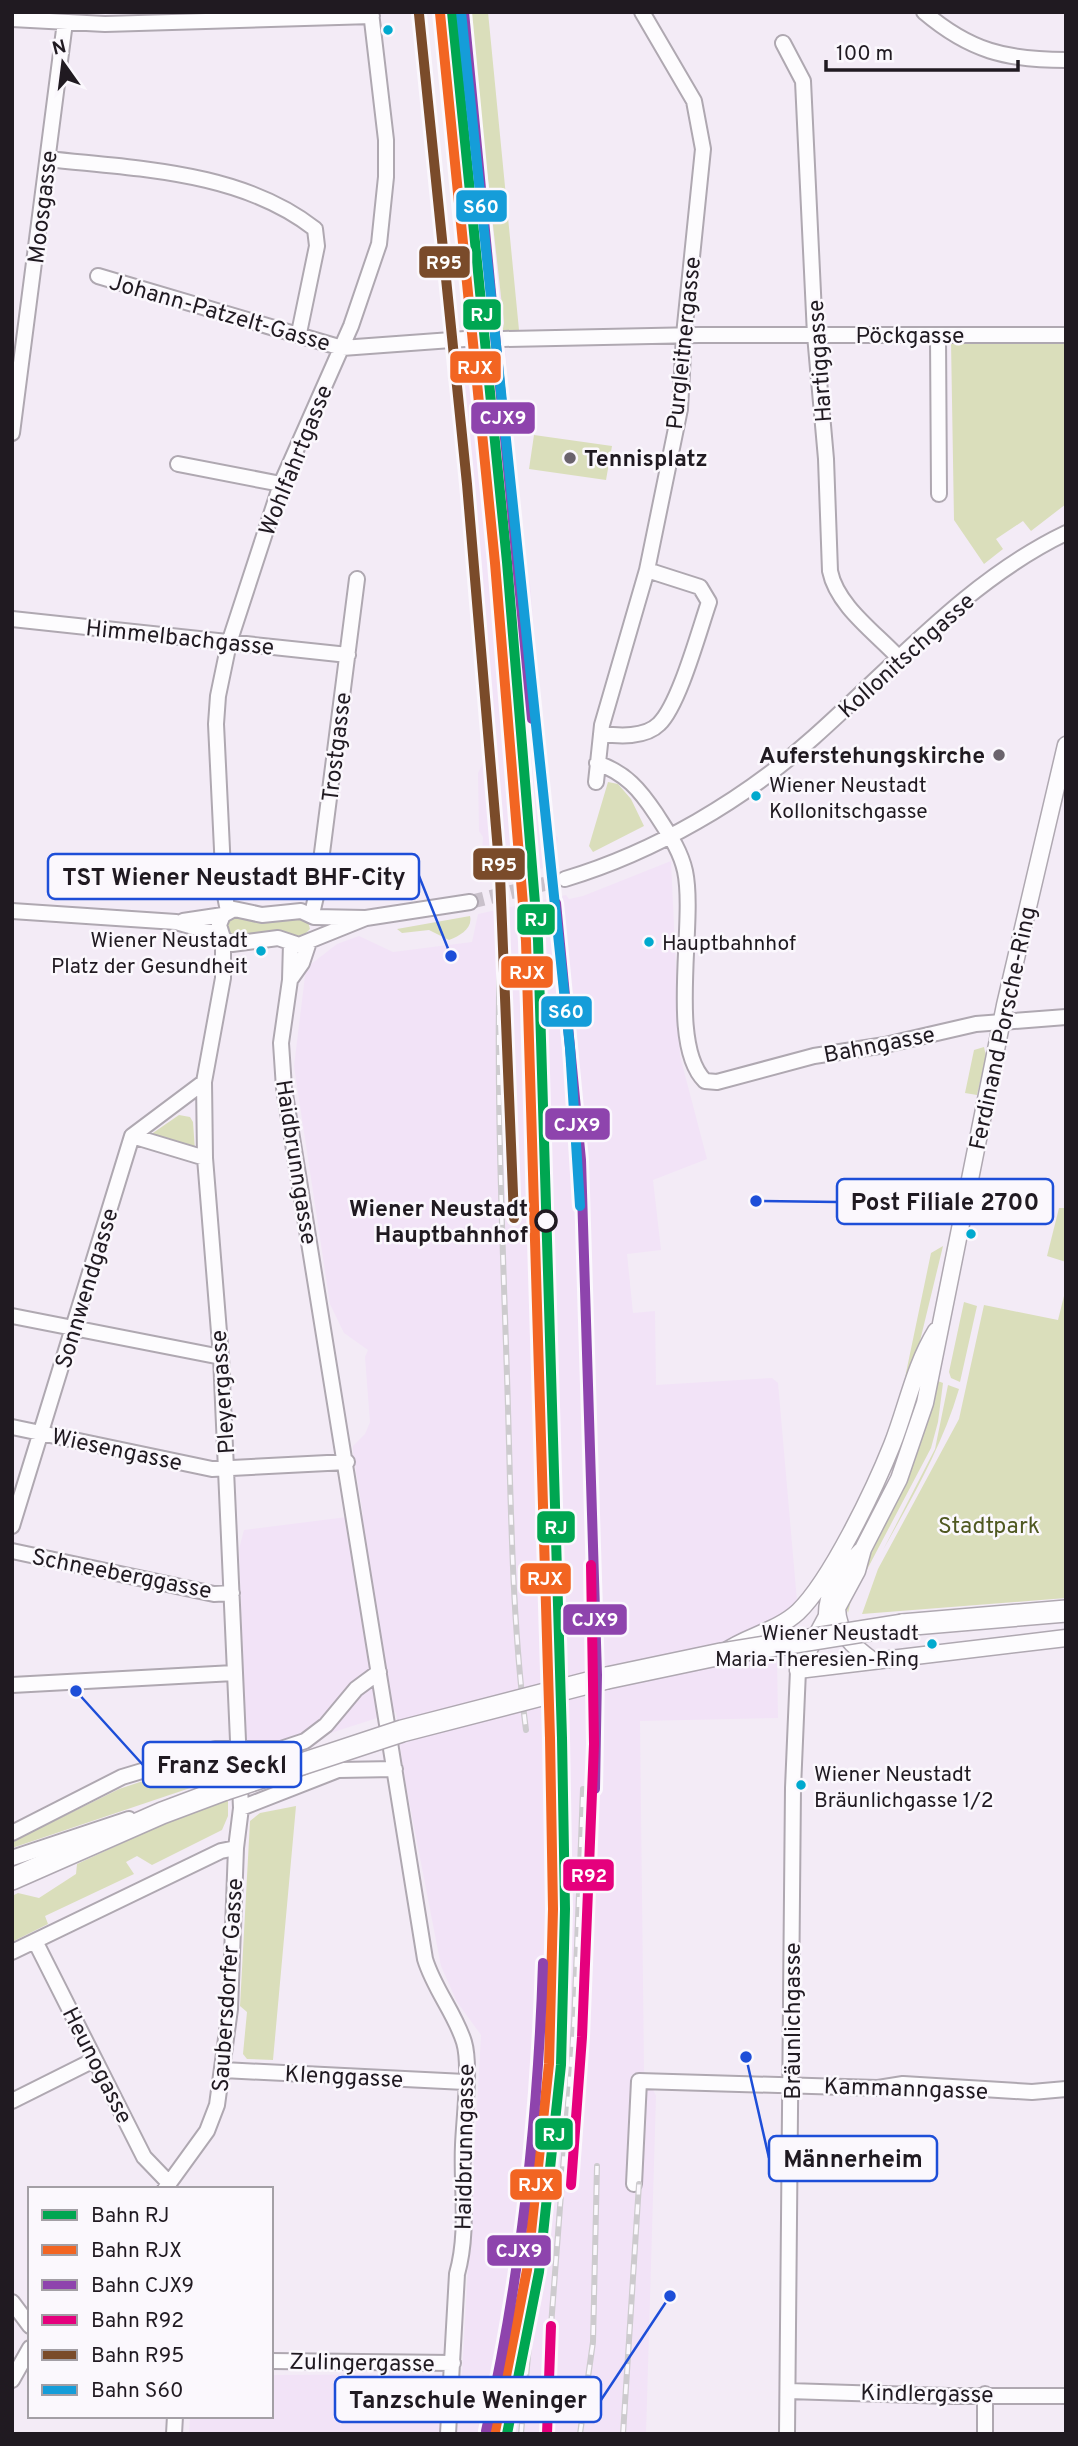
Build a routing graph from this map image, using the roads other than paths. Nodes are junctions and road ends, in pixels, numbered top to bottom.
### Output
1 (642, 12) edge
2 (924, 12) edge
3 (372, 14) edge
4 (12, 19) edge
5 (65, 22) junction
6 (783, 43) dead end
7 (1066, 60) edge
8 (48, 159) junction
9 (98, 276) dead end
10 (299, 333) junction
11 (684, 335) junction
12 (815, 335) junction
13 (1066, 335) edge
14 (938, 336) junction
15 (465, 339) tunnel mouth
16 (503, 339) tunnel mouth
17 (342, 348) junction
18 (12, 433) edge
19 (178, 464) dead end
20 (281, 484) junction
21 (939, 494) dead end
22 (1066, 533) edge
23 (647, 570) junction
24 (357, 579) dead end
25 (12, 619) edge
26 (229, 643) junction
27 (348, 655) junction
28 (899, 658) junction
29 (601, 734) junction
30 (1066, 745) edge
31 (597, 763) junction
32 (596, 782) dead end
33 (670, 835) junction
34 (565, 879) tunnel mouth
35 (470, 902) tunnel mouth
36 (12, 912) edge
37 (226, 913) junction
38 (313, 915) junction
39 (366, 918) junction
40 (176, 922) junction
41 (222, 936) junction
42 (312, 940) junction
43 (290, 943) junction
44 (237, 944) junction
45 (223, 978) junction
46 (290, 980) junction
47 (1066, 1017) edge
48 (1002, 1021) junction
49 (204, 1082) junction
50 (132, 1136) junction
51 (205, 1158) junction
52 (12, 1316) edge
53 (943, 1320) junction
54 (74, 1329) junction
55 (221, 1357) junction
56 (12, 1427) edge
57 (40, 1433) junction
58 (347, 1462) junction
59 (227, 1470) junction
60 (12, 1526) edge
61 (12, 1551) edge
62 (232, 1593) junction
63 (1066, 1611) edge
64 (832, 1612) junction
65 (1066, 1638) edge
66 (722, 1654) junction
67 (873, 1661) junction
68 (798, 1670) junction
69 (379, 1672) junction
70 (234, 1673) junction
71 (12, 1685) edge
72 (239, 1748) junction
73 (395, 1769) junction
74 (241, 1808) junction
75 (162, 1813) junction
76 (12, 1833) edge
77 (236, 1848) junction
78 (12, 1858) edge
79 (12, 1879) edge
80 (35, 1941) junction
81 (12, 1952) edge
82 (94, 2060) junction
83 (223, 2070) junction
84 (465, 2082) junction
85 (792, 2085) junction
86 (1066, 2089) edge
87 (12, 2101) edge
88 (634, 2183) dead end
89 (167, 2186) edge
90 (12, 2302) edge
91 (28, 2323) edge
92 (273, 2361) edge
93 (16, 2362) edge
94 (453, 2363) junction
95 (12, 2379) edge
96 (788, 2390) junction
97 (985, 2394) junction
98 (1066, 2396) edge
99 (449, 2434) edge
100 (787, 2434) edge
101 (985, 2434) edge

1 - 11 street, Purgleitnergasse
2 - 7 street
3 - 5 street
3 - 17 street, Wohlfahrtgasse
4 - 5 street
5 - 8 street, Moosgasse
6 - 12 street, Hartiggasse
8 - 10 street
8 - 18 street, Moosgasse
9 - 10 street, Johann-Patzelt-Gasse
10 - 17 street, Johann-Patzelt-Gasse
11 - 12 street, Pöckgasse
11 - 16 street, Pöckgasse
11 - 23 street, Purgleitnergasse
12 - 14 street, Pöckgasse
12 - 28 street, Hartiggasse
13 - 14 street, Pöckgasse
14 - 21 street
15 - 17 street
17 - 20 street, Wohlfahrtgasse
19 - 20 street
20 - 26 street, Wohlfahrtgasse
22 - 28 street, Kollonitschgasse
23 - 29 street, Purgleitnergasse
23 - 29 street
24 - 27 street, Trostgasse
25 - 26 street, Himmelbachgasse
26 - 27 street, Himmelbachgasse
26 - 37 street, Wohlfahrtgasse
27 - 38 street, Trostgasse
28 - 33 street, Kollonitschgasse
29 - 31 street, Purgleitnergasse
30 - 48 street, Ferdinand Porsche-Ring
31 - 32 street, Purgleitnergasse
31 - 33 street
33 - 34 street, Kollonitschgasse
33 - 48 street, Bahngasse
35 - 39 street
36 - 40 street
37 - 38 street
37 - 40 street
37 - 41 street, Wohlfahrtgasse
38 - 39 street
38 - 42 street, Trostgasse
39 - 42 street
40 - 41 street
41 - 44 street
41 - 45 street, Pleyergasse
42 - 43 street
42 - 46 street, Haidbrunngasse
43 - 44 street
43 - 46 street, Haidbrunngasse
44 - 45 street, Pleyergasse
45 - 49 street, Pleyergasse
46 - 58 street, Haidbrunngasse
47 - 48 street, Bahngasse
48 - 53 street, Ferdinand Porsche-Ring
49 - 50 street
49 - 51 street, Pleyergasse
50 - 51 street
50 - 54 street, Sonnwendgasse
51 - 55 street, Pleyergasse
52 - 54 street
53 - 64 street, Ferdinand Porsche-Ring
53 - 66 street
54 - 55 street
54 - 57 street, Sonnwendgasse
55 - 59 street, Pleyergasse
56 - 57 street, Wiesengasse
57 - 59 street, Wiesengasse
57 - 60 street, Sonnwendgasse
58 - 59 street, Wiesengasse
58 - 69 street, Haidbrunngasse
59 - 62 street, Pleyergasse
61 - 62 street, Schneeberggasse
62 - 70 street, Pleyergasse
63 - 66 main road, bridge
64 - 67 street
64 - 68 street, Bräunlichgasse
65 - 67 street
66 - 75 main road, bridge
67 - 68 street
68 - 85 street, Bräunlichgasse
69 - 72 street
69 - 73 street, Haidbrunngasse
70 - 71 street
70 - 72 street, Pleyergasse
72 - 74 street, Pleyergasse
72 - 76 street
73 - 74 street
73 - 84 street, Haidbrunngasse
74 - 77 street, Saubersdorfer Gasse
75 - 78 street
75 - 79 main road
77 - 80 street
77 - 83 street, Saubersdorfer Gasse
80 - 81 street
80 - 82 street, Heunogasse
82 - 87 street
82 - 89 street, Heunogasse
83 - 84 street, Klenggasse
83 - 89 street, Saubersdorfer Gasse
84 - 94 street, Haidbrunngasse
85 - 86 street, Kammanngasse
85 - 88 street, Kammanngasse
85 - 96 street, Bräunlichgasse
90 - 91 street
92 - 94 street, Zulingergasse
93 - 95 street
94 - 99 street, Haidbrunngasse
96 - 97 street, Kindlergasse
96 - 100 street, Bräunlichgasse
97 - 98 street, Kindlergasse
97 - 101 street

